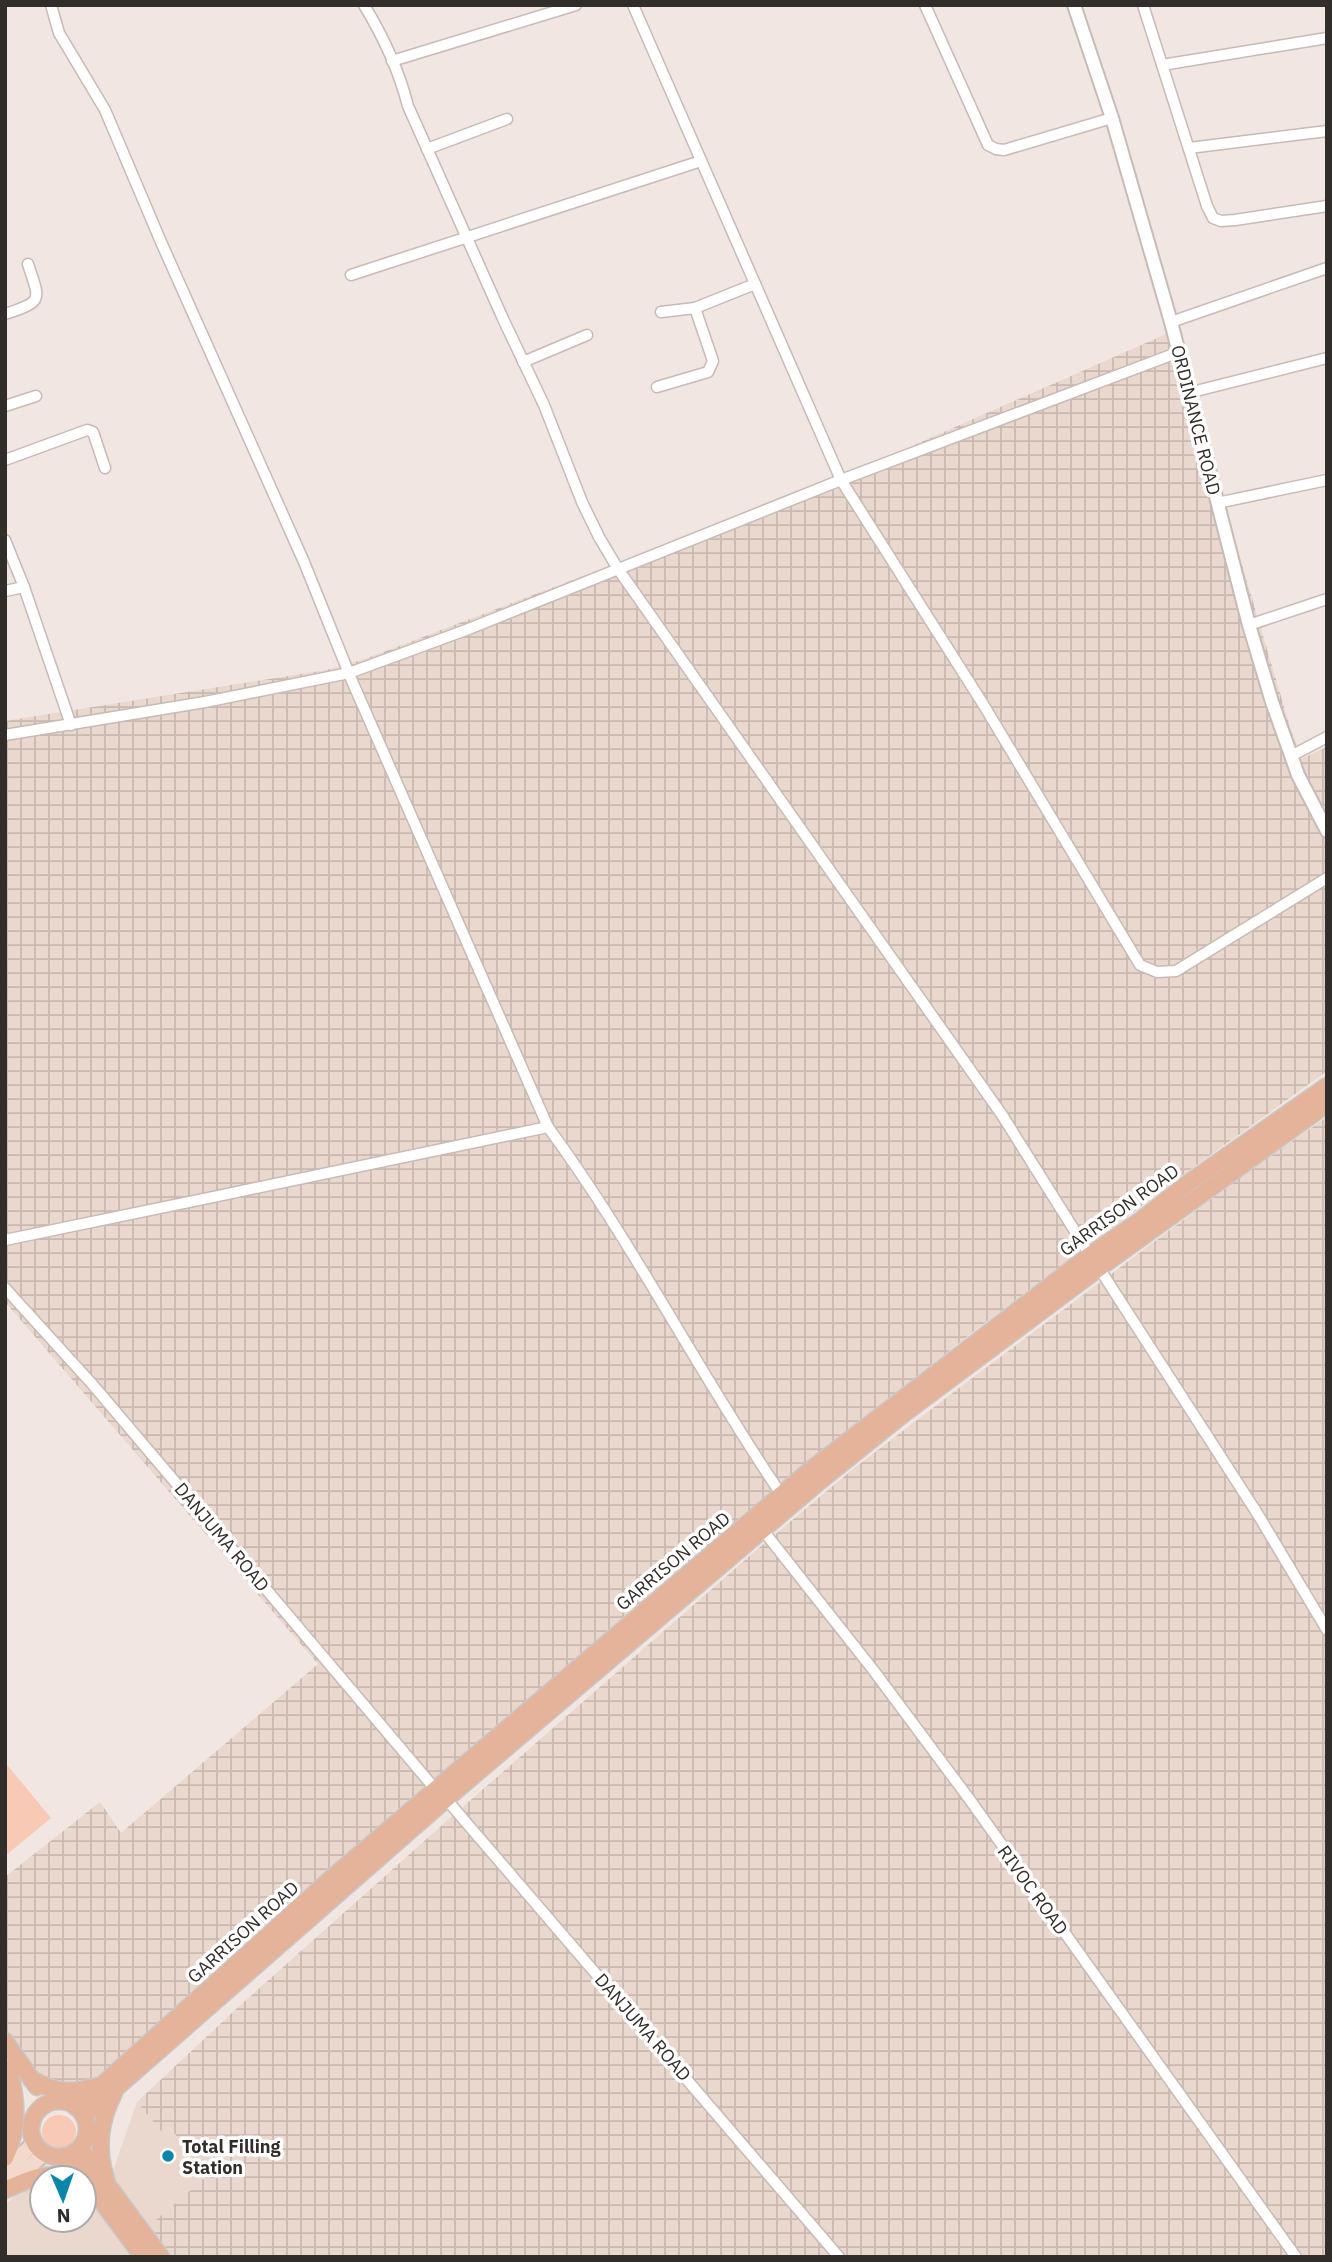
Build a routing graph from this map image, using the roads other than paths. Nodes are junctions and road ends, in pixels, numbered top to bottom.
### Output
1 (51, 5) edge
2 (363, 5) edge
3 (576, 5) edge
4 (633, 5) edge
5 (925, 5) edge
6 (1073, 5) edge
7 (1143, 5) edge
8 (1327, 38) edge
9 (392, 61) junction
10 (1162, 65) junction
11 (1112, 118) junction
12 (507, 119) dead end
13 (1327, 131) edge
14 (1189, 148) junction
15 (427, 149) junction
16 (701, 161) junction
17 (1327, 206) edge
18 (466, 236) junction
19 (28, 264) dead end
20 (1327, 268) edge
21 (351, 275) dead end
22 (755, 284) junction
23 (695, 308) junction
24 (661, 312) dead end
25 (5, 314) edge
26 (1171, 322) junction
27 (587, 335) dead end
28 (1178, 352) junction
29 (1327, 358) edge
30 (523, 362) junction
31 (657, 387) dead end
32 (1188, 393) junction
33 (36, 396) dead end
34 (5, 406) edge
35 (5, 460) edge
36 (105, 468) dead end
37 (841, 480) junction
38 (1327, 480) edge
39 (1217, 503) junction
40 (5, 540) edge
41 (618, 569) junction
42 (24, 587) junction
43 (5, 591) edge
44 (1327, 599) edge
45 (1249, 625) junction
46 (349, 673) junction
47 (72, 725) junction
48 (5, 735) edge
49 (1327, 737) edge
50 (1291, 756) junction
51 (1327, 831) edge
52 (1327, 878) edge
53 (1327, 1086) edge
54 (1327, 1104) edge
55 (548, 1127) junction
56 (5, 1240) edge
57 (1094, 1261) junction
58 (5, 1288) edge
59 (781, 1494) junction
60 (762, 1529) junction
61 (1327, 1630) edge
62 (441, 1794) junction
63 (5, 2040) edge
64 (7, 2066) edge
65 (31, 2079) junction
66 (110, 2085) junction
67 (42, 2107) junction
68 (80, 2111) junction
69 (39, 2148) junction
70 (74, 2152) junction
71 (5, 2158) edge
72 (81, 2164) edge
73 (5, 2171) edge
74 (98, 2176) edge
75 (28, 2180) edge
76 (5, 2189) edge
77 (98, 2190) edge
78 (98, 2191) edge
79 (143, 2257) edge
80 (161, 2257) edge
81 (839, 2257) edge
82 (1296, 2257) edge

1 - 46 street
2 - 9 street
3 - 9 street
4 - 16 street
5 - 11 street
6 - 11 street, ORDINANCE ROAD
7 - 10 street
8 - 10 street
9 - 15 street
10 - 14 street
11 - 26 street, ORDINANCE ROAD
12 - 15 street
13 - 14 street
14 - 17 street
15 - 18 street
16 - 18 street
16 - 22 street
18 - 21 street
18 - 30 street
19 - 25 street
20 - 26 street
22 - 23 street
22 - 37 street
23 - 24 street
23 - 31 street
26 - 28 street, ORDINANCE ROAD
27 - 30 street
28 - 32 street, ORDINANCE ROAD
28 - 37 street
29 - 32 street
30 - 41 street
32 - 39 street, ORDINANCE ROAD
33 - 34 street
35 - 36 street
37 - 41 street
37 - 52 street
38 - 39 street
39 - 45 street, ORDINANCE ROAD
40 - 42 street
41 - 46 street
41 - 57 street
42 - 43 street
42 - 47 street
44 - 45 street
45 - 50 street, ORDINANCE ROAD
46 - 47 street
46 - 55 street
47 - 48 street
49 - 50 street
50 - 51 street, ORDINANCE ROAD
53 - 57 main road, GARRISON ROAD
54 - 57 main road, GARRISON ROAD
55 - 56 street
55 - 59 street
57 - 59 main road, GARRISON ROAD
57 - 60 main road, GARRISON ROAD
57 - 61 street
58 - 62 street, DANJUMA ROAD
59 - 62 main road, GARRISON ROAD
60 - 62 main road, GARRISON ROAD
60 - 82 street, RIVOC ROAD
62 - 66 main road, GARRISON ROAD
62 - 81 street, DANJUMA ROAD
63 - 65 main road
64 - 67 main road
64 - 71 main road
65 - 66 main road
65 - 67 main road
66 - 68 main road, GARRISON ROAD
66 - 74 main road
67 - 68 main road
67 - 69 main road
68 - 70 main road
69 - 70 main road
69 - 73 main road
69 - 76 main road
70 - 72 main road
75 - 76 main road
77 - 80 main road
78 - 79 main road

